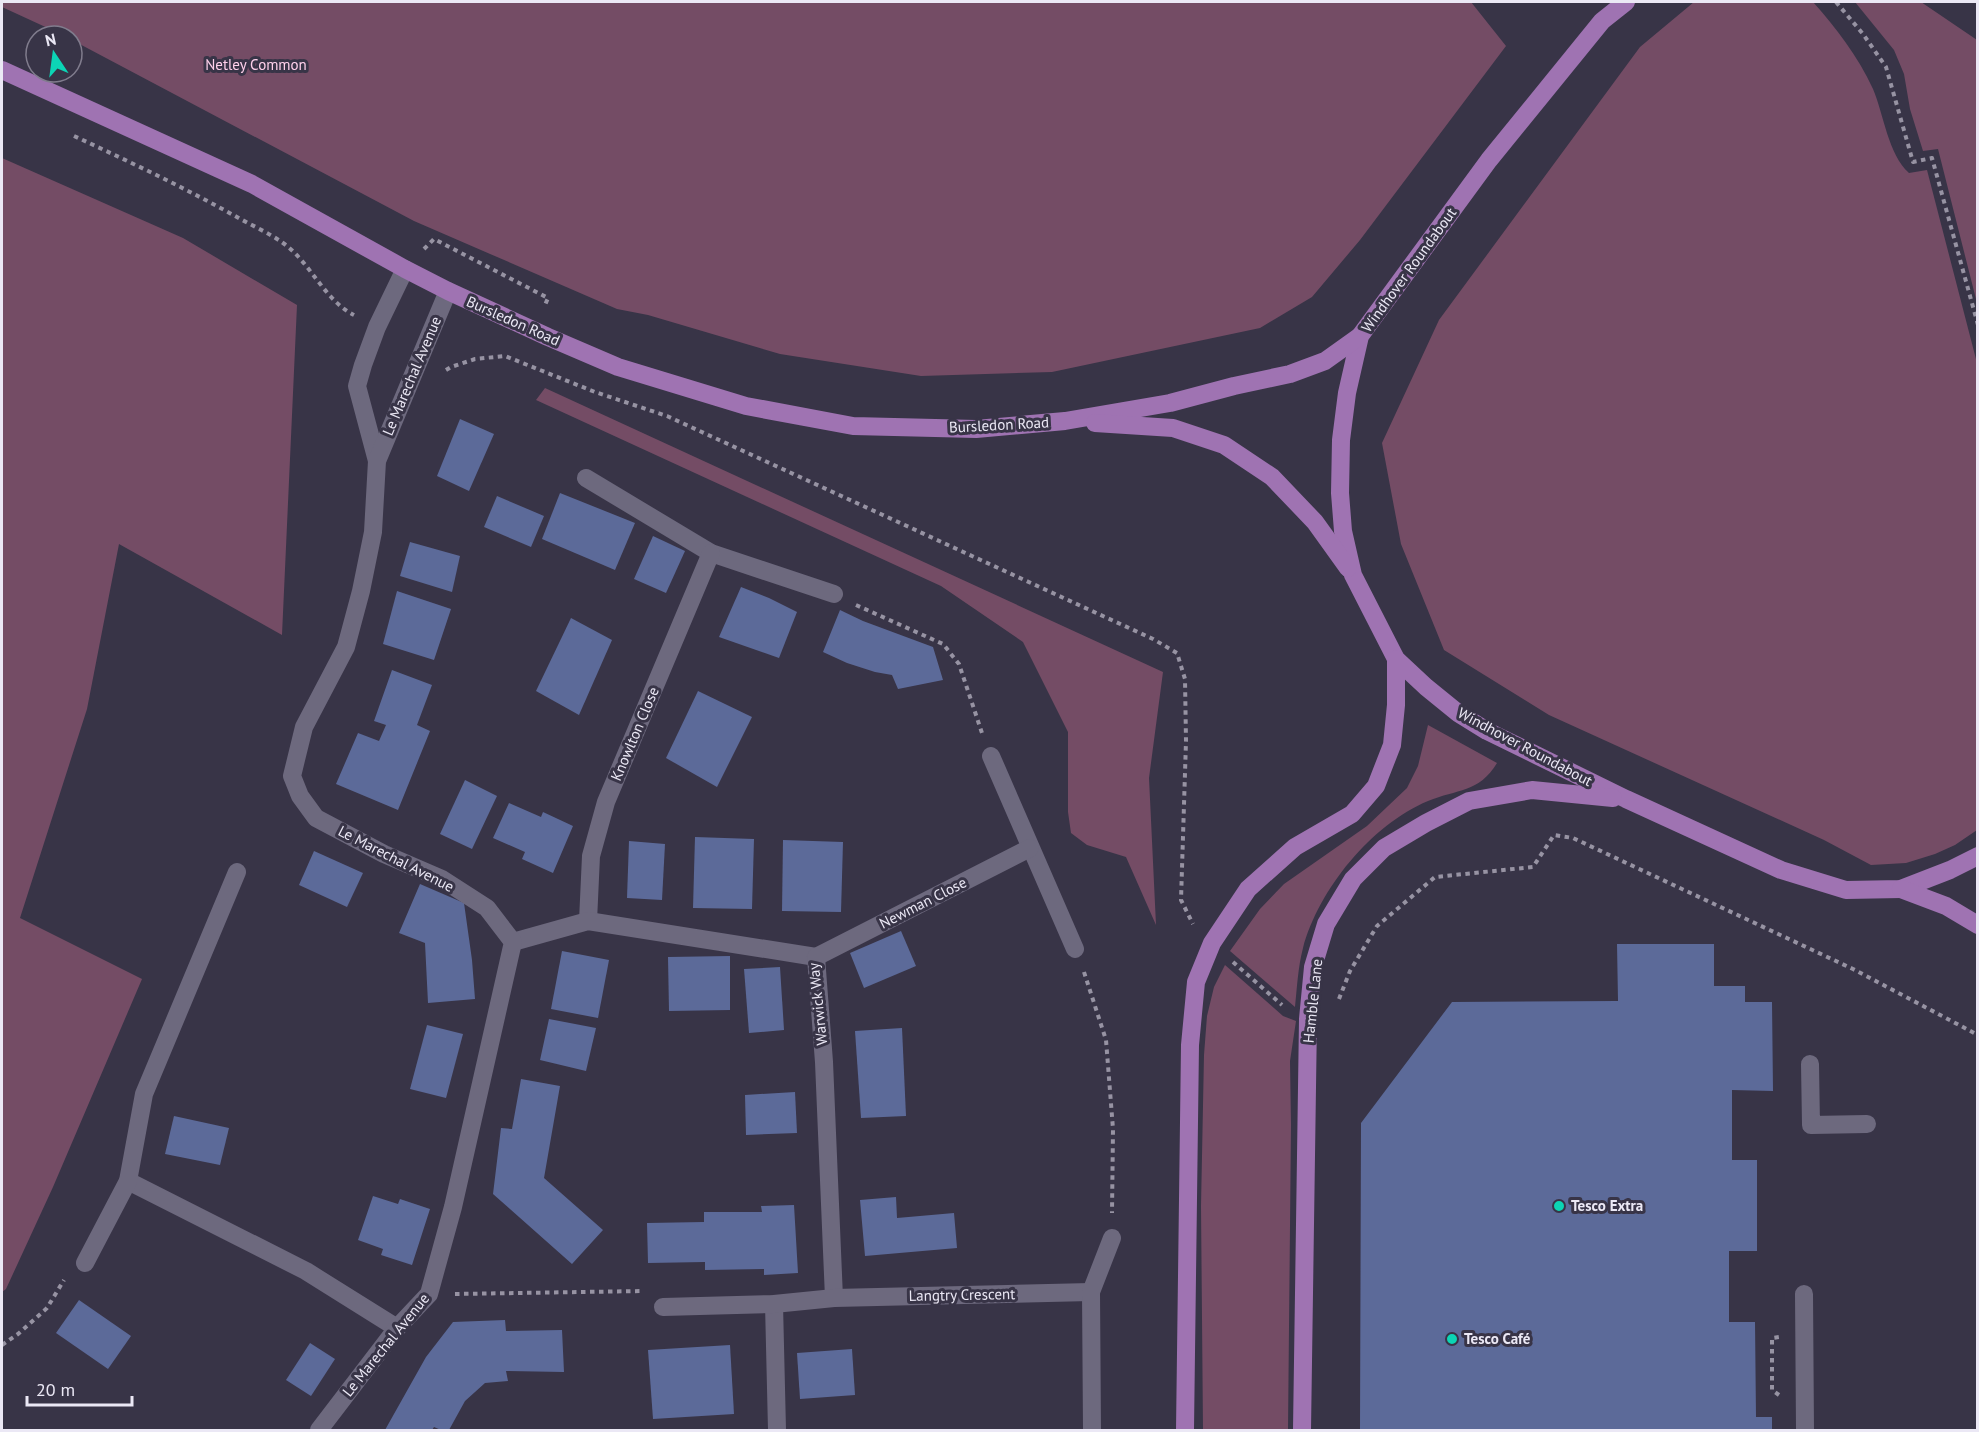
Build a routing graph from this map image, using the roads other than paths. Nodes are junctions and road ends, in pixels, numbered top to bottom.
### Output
1 (1615, 2) edge
2 (1626, 2) edge
3 (1602, 21) junction
4 (2, 70) edge
5 (405, 269) junction
6 (448, 291) junction
7 (1360, 336) junction
8 (1065, 421) junction
9 (377, 461) junction
10 (586, 478) dead end
11 (711, 553) junction
12 (1353, 575) junction
13 (834, 594) road end
14 (1396, 659) junction
15 (991, 756) road end
16 (1626, 800) junction
17 (1030, 848) junction
18 (1977, 856) edge
19 (237, 872) dead end
20 (1900, 889) junction
21 (588, 921) junction
22 (1977, 925) edge
23 (513, 942) junction
24 (1078, 955) road end
25 (816, 957) junction
26 (1810, 1064) dead end
27 (1868, 1124) dead end
28 (128, 1181) junction
29 (1112, 1238) road end
30 (85, 1263) road end
31 (1091, 1292) junction
32 (1804, 1294) dead end
33 (834, 1298) junction
34 (774, 1304) junction
35 (663, 1307) road end
36 (397, 1328) junction
37 (319, 1431) edge
38 (777, 1431) edge
39 (1092, 1431) edge
40 (1185, 1431) edge
41 (1302, 1431) edge
42 (1804, 1431) edge

1 - 3 main road
2 - 3 main road, Windhover Roundabout
3 - 7 main road, Windhover Roundabout
4 - 5 main road, Bursledon Road
5 - 6 main road, Bursledon Road
5 - 9 street, Le Marechal Avenue
6 - 8 main road, Bursledon Road
6 - 9 street, Le Marechal Avenue
7 - 8 main road, Bursledon Road
7 - 12 main road, Windhover Roundabout
8 - 12 main road, Bursledon Road
9 - 23 street, Le Marechal Avenue
10 - 11 street
11 - 13 street
11 - 21 street, Knowlton Close
12 - 14 main road, Windhover Roundabout
14 - 16 main road, Windhover Roundabout
14 - 40 main road
15 - 17 street
16 - 20 main road, Windhover Roundabout
16 - 41 main road, Hamble Lane
17 - 24 street
17 - 25 street, Newman Close
18 - 20 main road, Windhover Roundabout
19 - 28 street
20 - 22 main road
21 - 23 street, Warwick Way
21 - 25 street, Warwick Way
23 - 36 street, Le Marechal Avenue
25 - 33 street, Warwick Way
26 - 27 street
28 - 30 street
28 - 36 street
29 - 31 street
31 - 33 street, Langtry Crescent
31 - 39 street
32 - 42 street
33 - 34 street
34 - 35 street
34 - 38 street
36 - 37 street, Le Marechal Avenue

